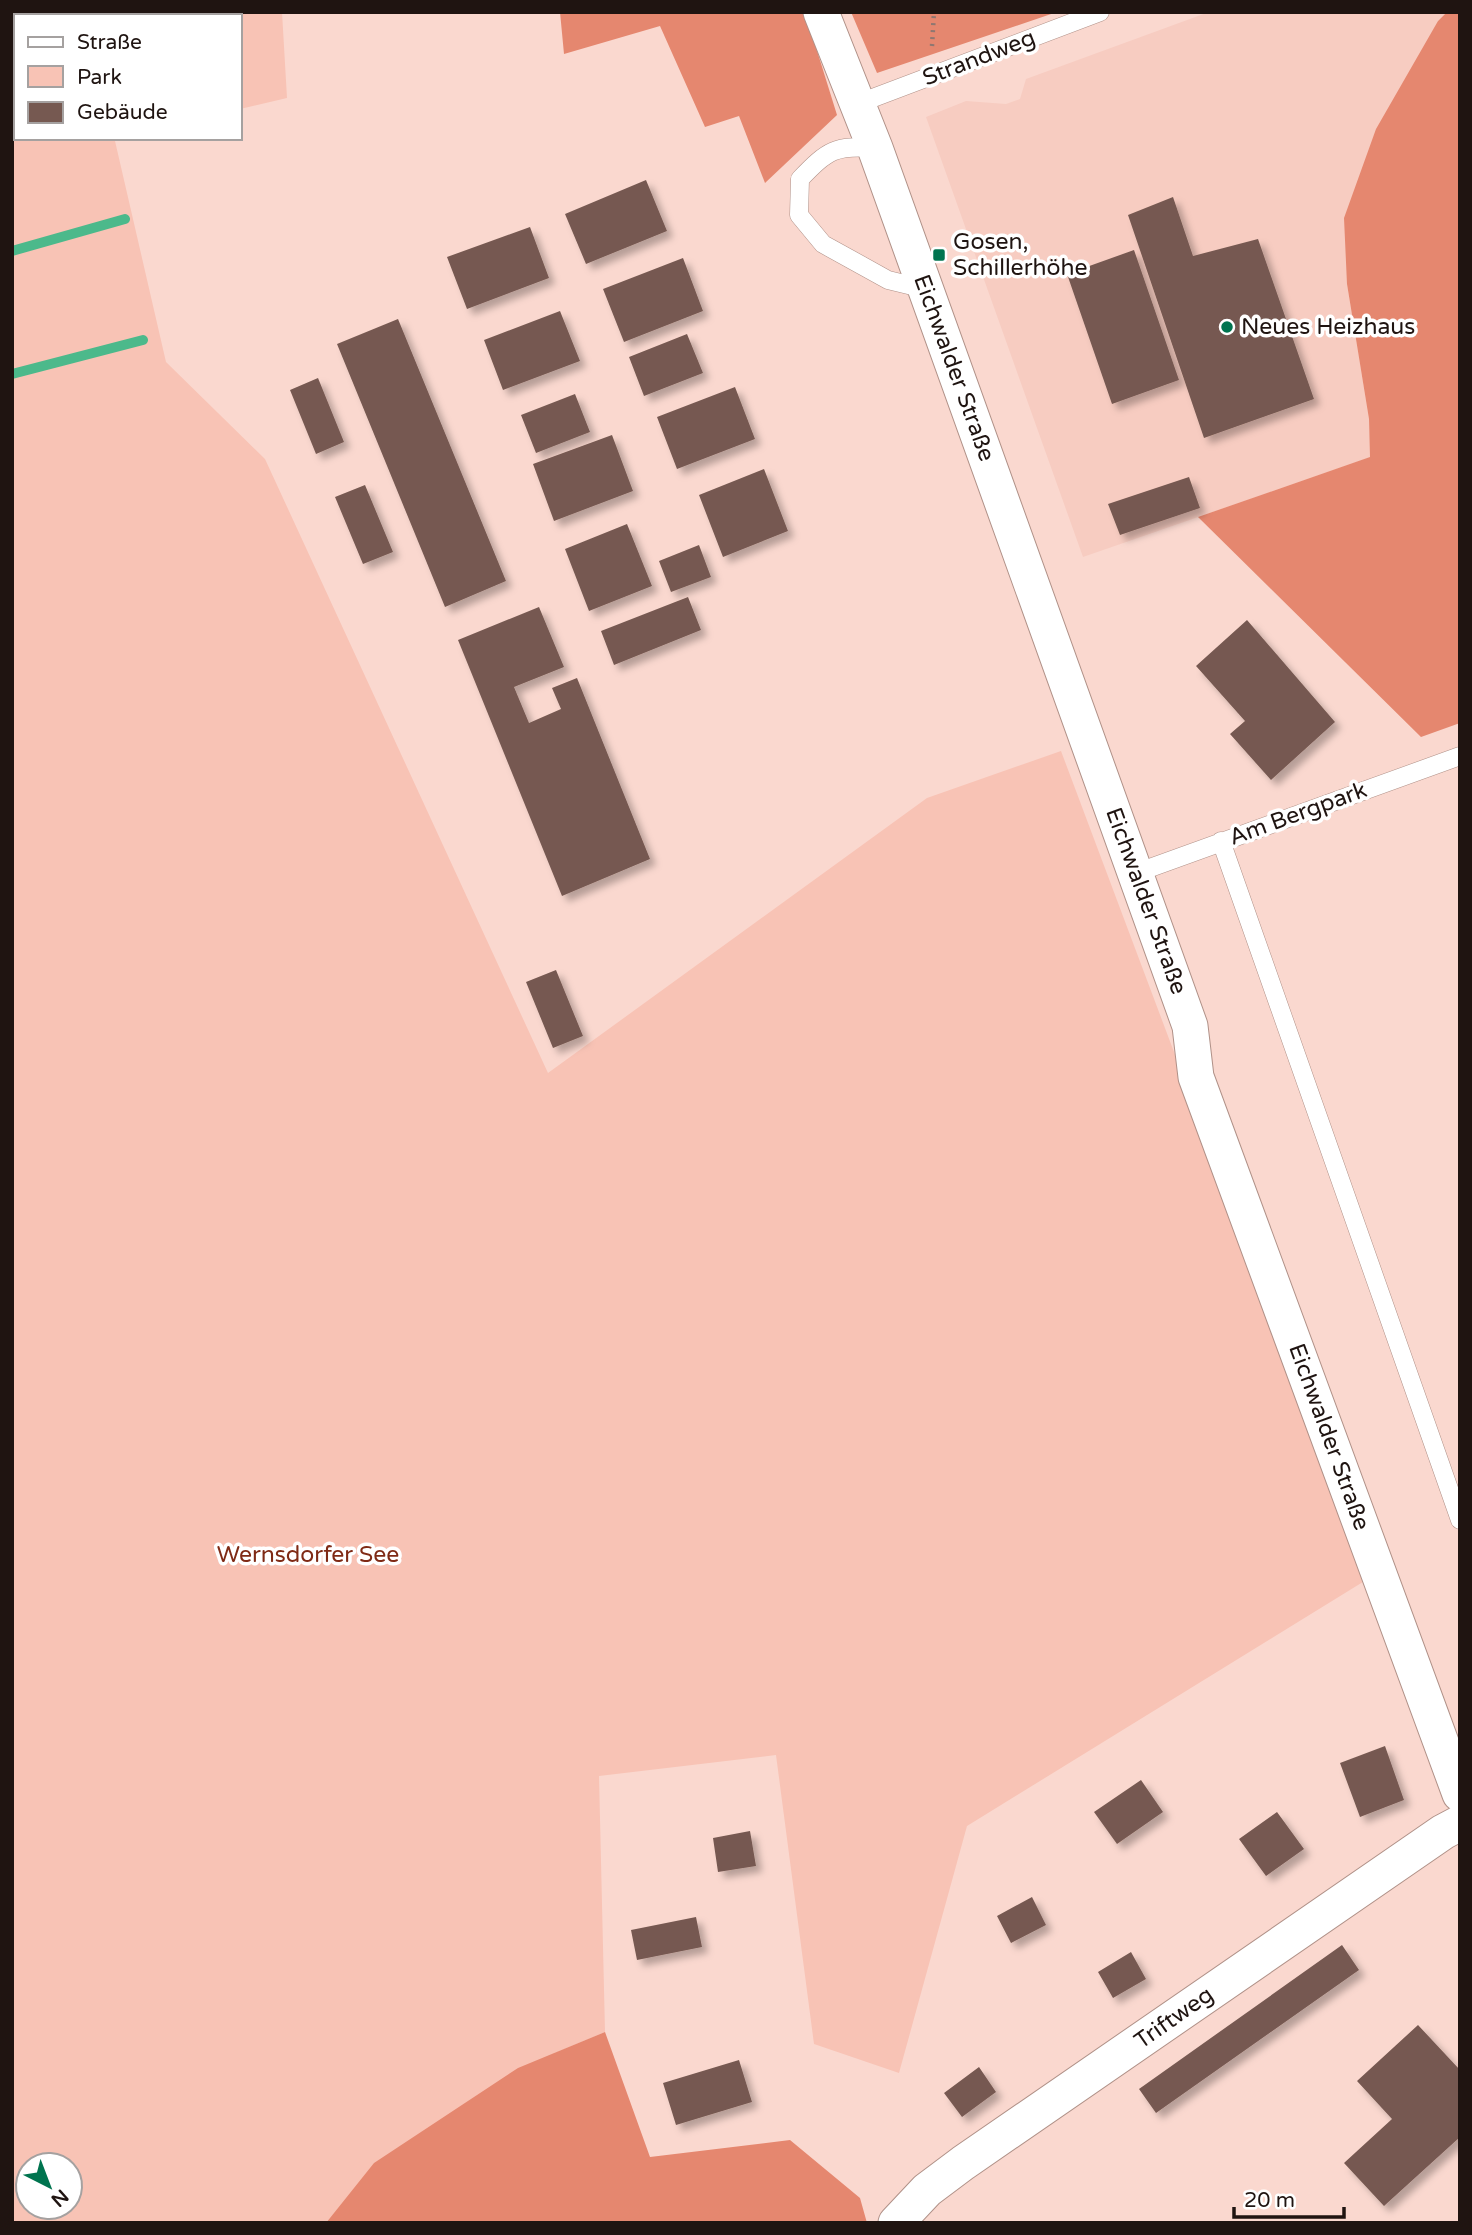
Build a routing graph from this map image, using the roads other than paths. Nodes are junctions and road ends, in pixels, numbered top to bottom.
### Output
1 (821, 12) edge
2 (1100, 12) edge
3 (857, 104) junction
4 (875, 148) junction
5 (926, 289) junction
6 (1460, 756) edge
7 (1221, 841) junction
8 (1136, 873) junction
9 (1460, 1520) edge
10 (1460, 1794) edge
11 (1460, 1823) edge
12 (895, 2223) edge

1 - 3 street, Eichwalder Straße
2 - 3 lane, Strandweg
3 - 4 street, Eichwalder Straße
4 - 5 street, Eichwalder Straße
4 - 5 lane
5 - 8 street, Eichwalder Straße
6 - 7 lane, Am Bergpark
7 - 8 lane, Am Bergpark
7 - 9 lane
8 - 10 street, Eichwalder Straße
11 - 12 street, Triftweg

